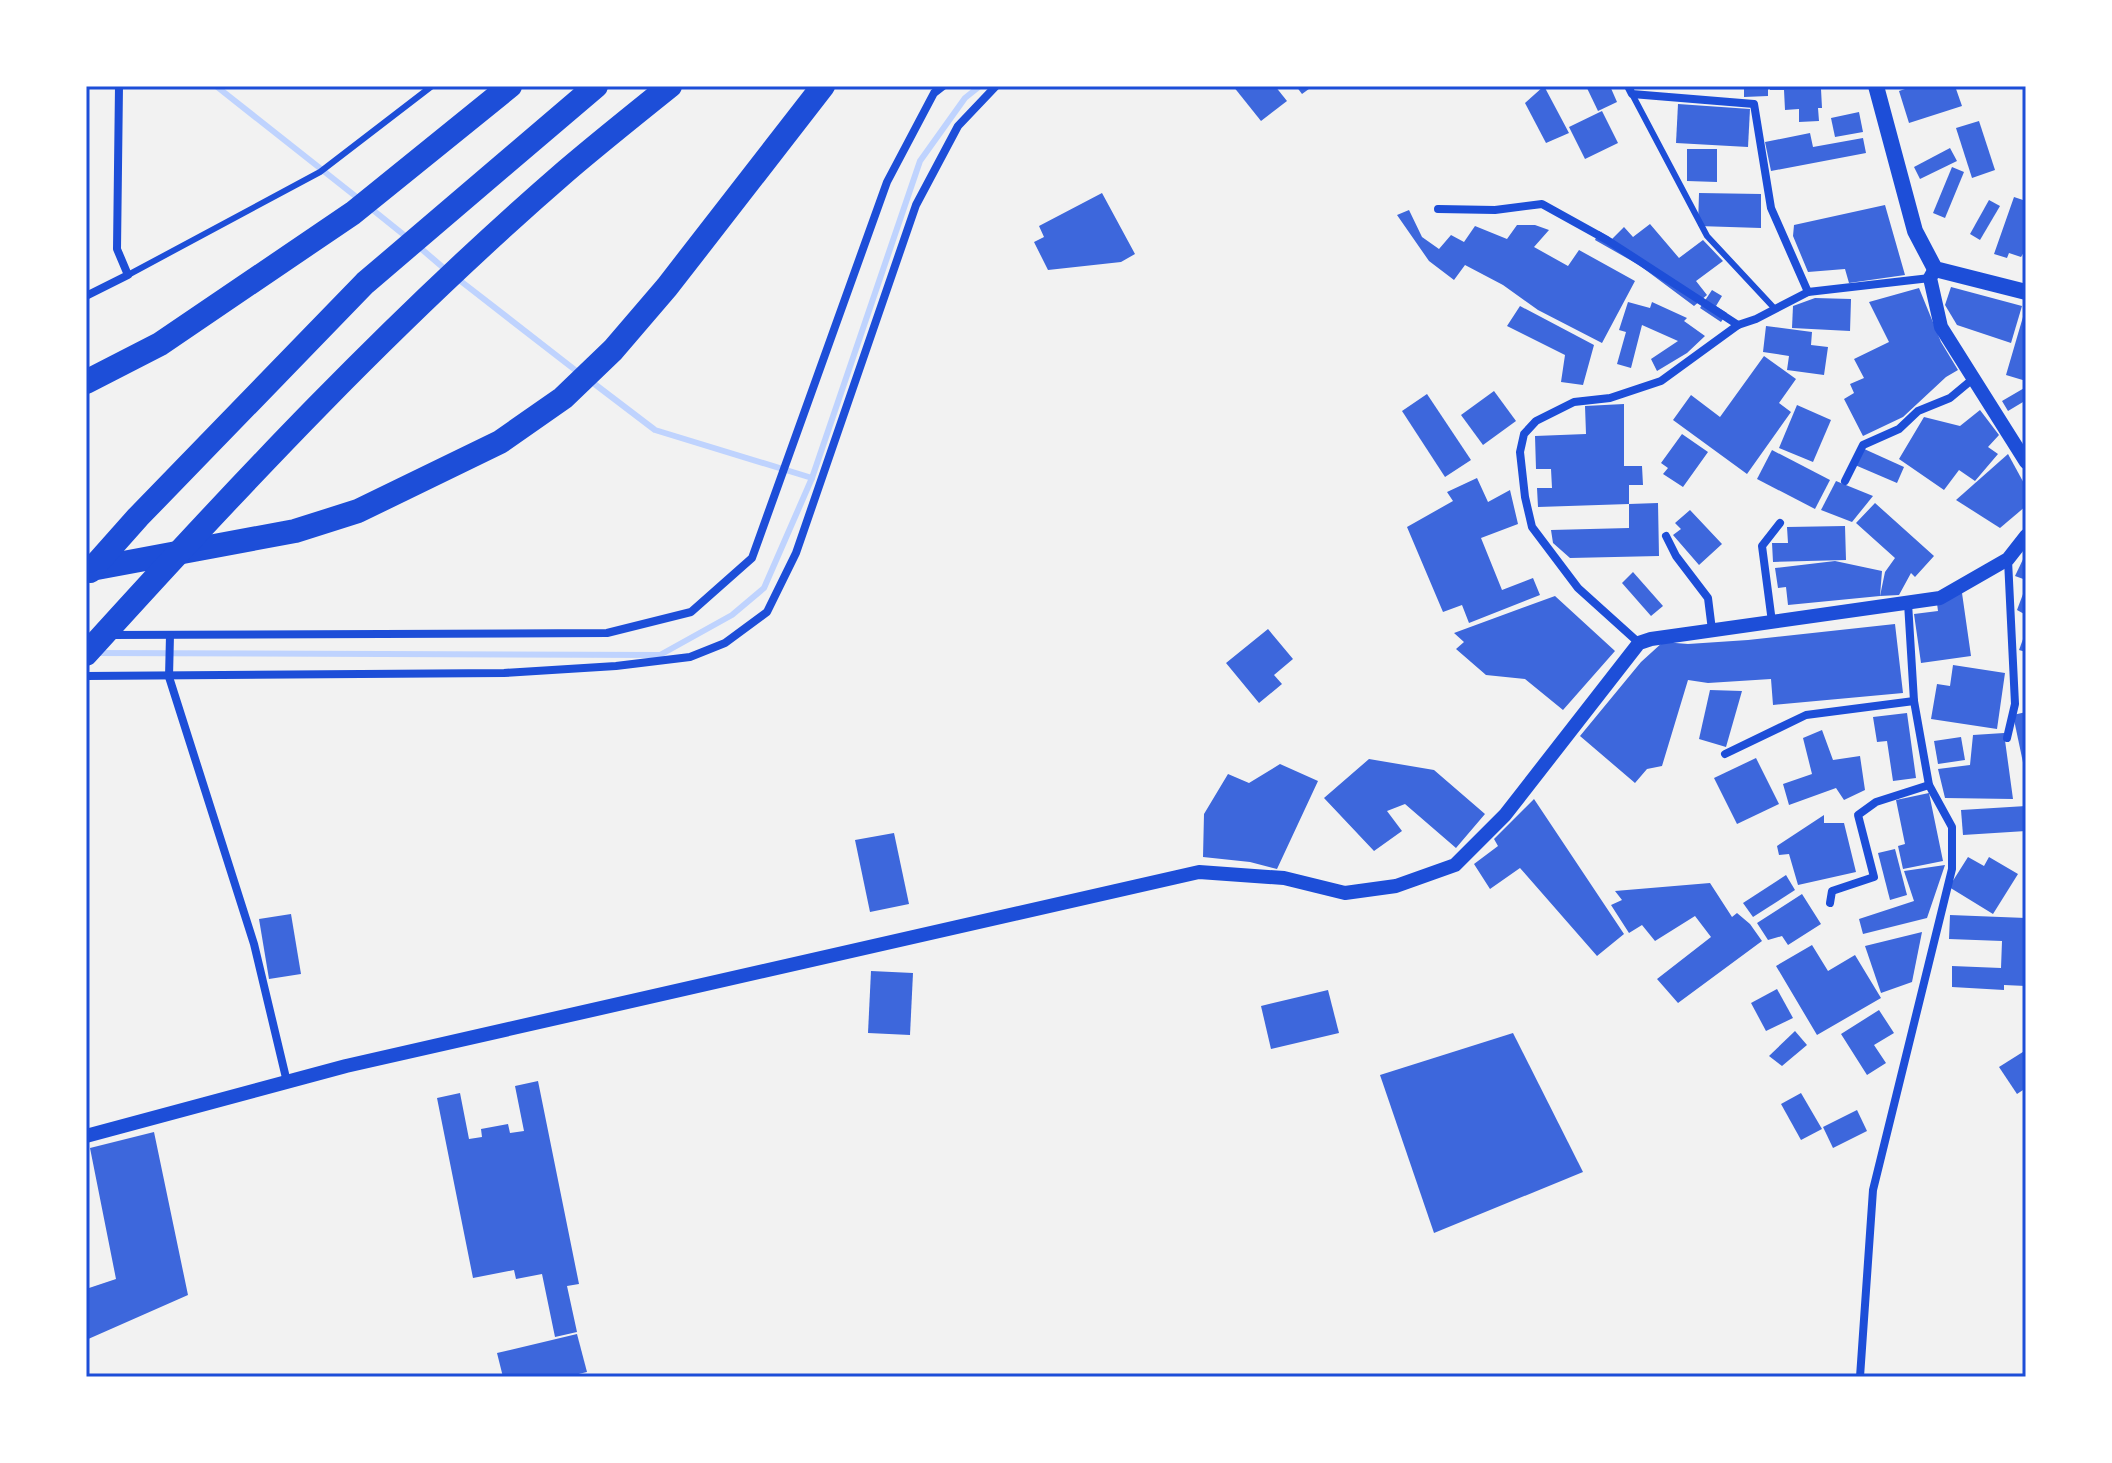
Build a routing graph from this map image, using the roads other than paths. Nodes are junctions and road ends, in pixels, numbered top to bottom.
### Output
1 (119, 86) edge
2 (432, 86) edge
3 (510, 86) edge
4 (596, 86) edge
5 (670, 86) edge
6 (823, 86) edge
7 (943, 86) edge
8 (996, 86) edge
9 (1876, 86) edge
10 (1630, 90) edge
11 (1438, 209) dead end
12 (1933, 274) junction
13 (128, 275) junction
14 (1808, 292) junction
15 (2026, 292) edge
16 (86, 296) edge
17 (1775, 309) junction
18 (1738, 325) junction
19 (1974, 378) junction
20 (86, 382) edge
21 (2026, 462) edge
22 (1845, 481) dead end
23 (1780, 523) dead end
24 (1666, 536) dead end
25 (2026, 536) edge
26 (2008, 559) junction
27 (86, 570) edge
28 (86, 576) edge
29 (1908, 603) junction
30 (1772, 622) junction
31 (1712, 630) junction
32 (86, 635) edge
33 (170, 635) junction
34 (1639, 643) junction
35 (86, 654) edge
36 (86, 676) edge
37 (169, 677) junction
38 (1914, 701) junction
39 (2007, 738) dead end
40 (1725, 754) dead end
41 (1929, 785) junction
42 (1830, 903) dead end
43 (287, 1082) junction
44 (86, 1136) edge
45 (1860, 1377) edge

1 - 13 street
2 - 13 lane
3 - 20 highway
4 - 28 highway
5 - 35 highway
6 - 27 highway
7 - 33 street
8 - 37 street
9 - 12 main road
10 - 14 street
10 - 17 lane
11 - 18 street
12 - 14 street
12 - 15 main road
12 - 19 street
13 - 16 street
14 - 17 street
17 - 18 street
18 - 34 street
19 - 21 street
19 - 22 street
23 - 30 street
24 - 31 street
25 - 26 street
26 - 29 street
26 - 39 street
29 - 30 street
29 - 38 street
30 - 31 street
31 - 34 street
32 - 33 street
33 - 37 street
34 - 43 street
36 - 37 street
37 - 43 street
38 - 40 street
38 - 41 street
41 - 42 street
41 - 45 street
43 - 44 street

